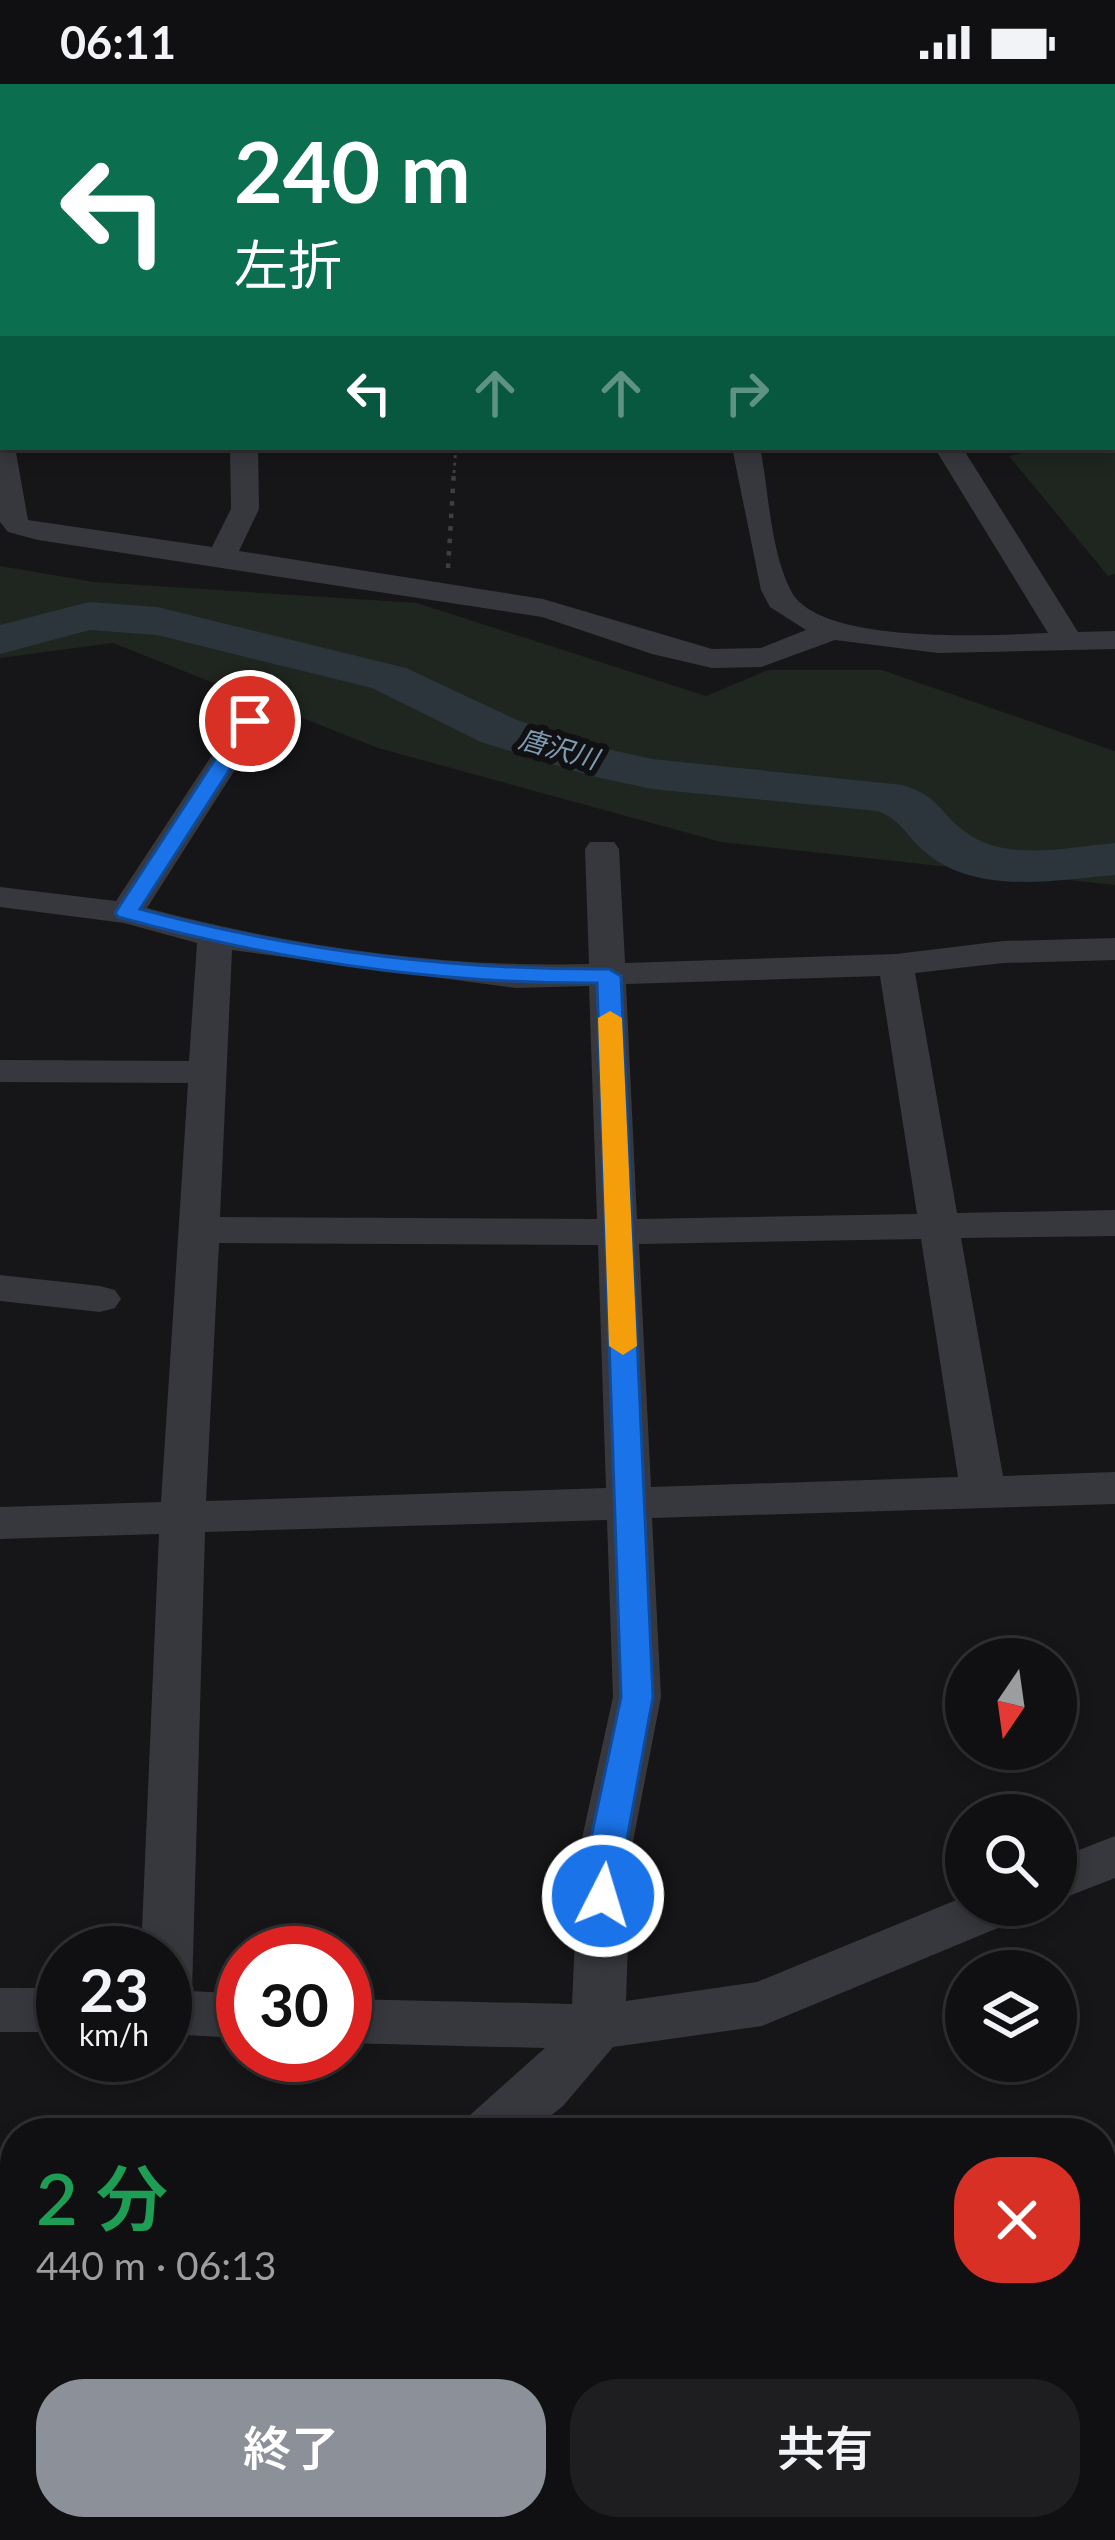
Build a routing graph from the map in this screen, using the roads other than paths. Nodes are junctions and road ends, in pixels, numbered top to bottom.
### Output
1 (2, 450) edge
2 (244, 450) edge
3 (747, 450) edge
4 (950, 450) edge
5 (221, 558) junction
6 (830, 630) junction
7 (1067, 640) junction
8 (1115, 640) edge
9 (250, 721) dead end
10 (602, 849) dead end
11 (0, 897) edge
12 (126, 913) junction
13 (215, 937) junction
14 (1115, 949) edge
15 (896, 965) junction
16 (609, 976) junction
17 (0, 1071) edge
18 (208, 1072) junction
19 (1115, 1223) edge
20 (939, 1226) junction
21 (199, 1230) junction
22 (617, 1232) junction
23 (0, 1288) edge
24 (100, 1299) dead end
25 (1115, 1488) edge
26 (982, 1492) junction
27 (631, 1503) junction
28 (183, 1516) junction
29 (0, 1523) edge
30 (1115, 1856) edge
31 (1077, 1872) edge
32 (168, 1926) edge
33 (949, 1926) edge
34 (0, 2010) edge
35 (36, 2010) edge
36 (372, 2022) edge
37 (598, 2027) junction
38 (507, 2118) edge

1 - 5 street
2 - 5 street
3 - 6 street
4 - 7 street
5 - 6 street
6 - 7 street
7 - 8 street
9 - 12 street
10 - 16 street
11 - 12 street
12 - 13 street
13 - 16 street
13 - 18 street
14 - 15 street
15 - 16 street
15 - 20 street
16 - 22 street
17 - 18 street
18 - 21 street
19 - 20 street
20 - 22 street
20 - 26 street
21 - 22 street
21 - 28 street
22 - 27 street
23 - 24 street
25 - 26 street
26 - 27 street
27 - 28 street
27 - 37 street
28 - 29 street
28 - 32 street
30 - 31 street
33 - 37 street
34 - 35 street
36 - 37 street
37 - 38 street

